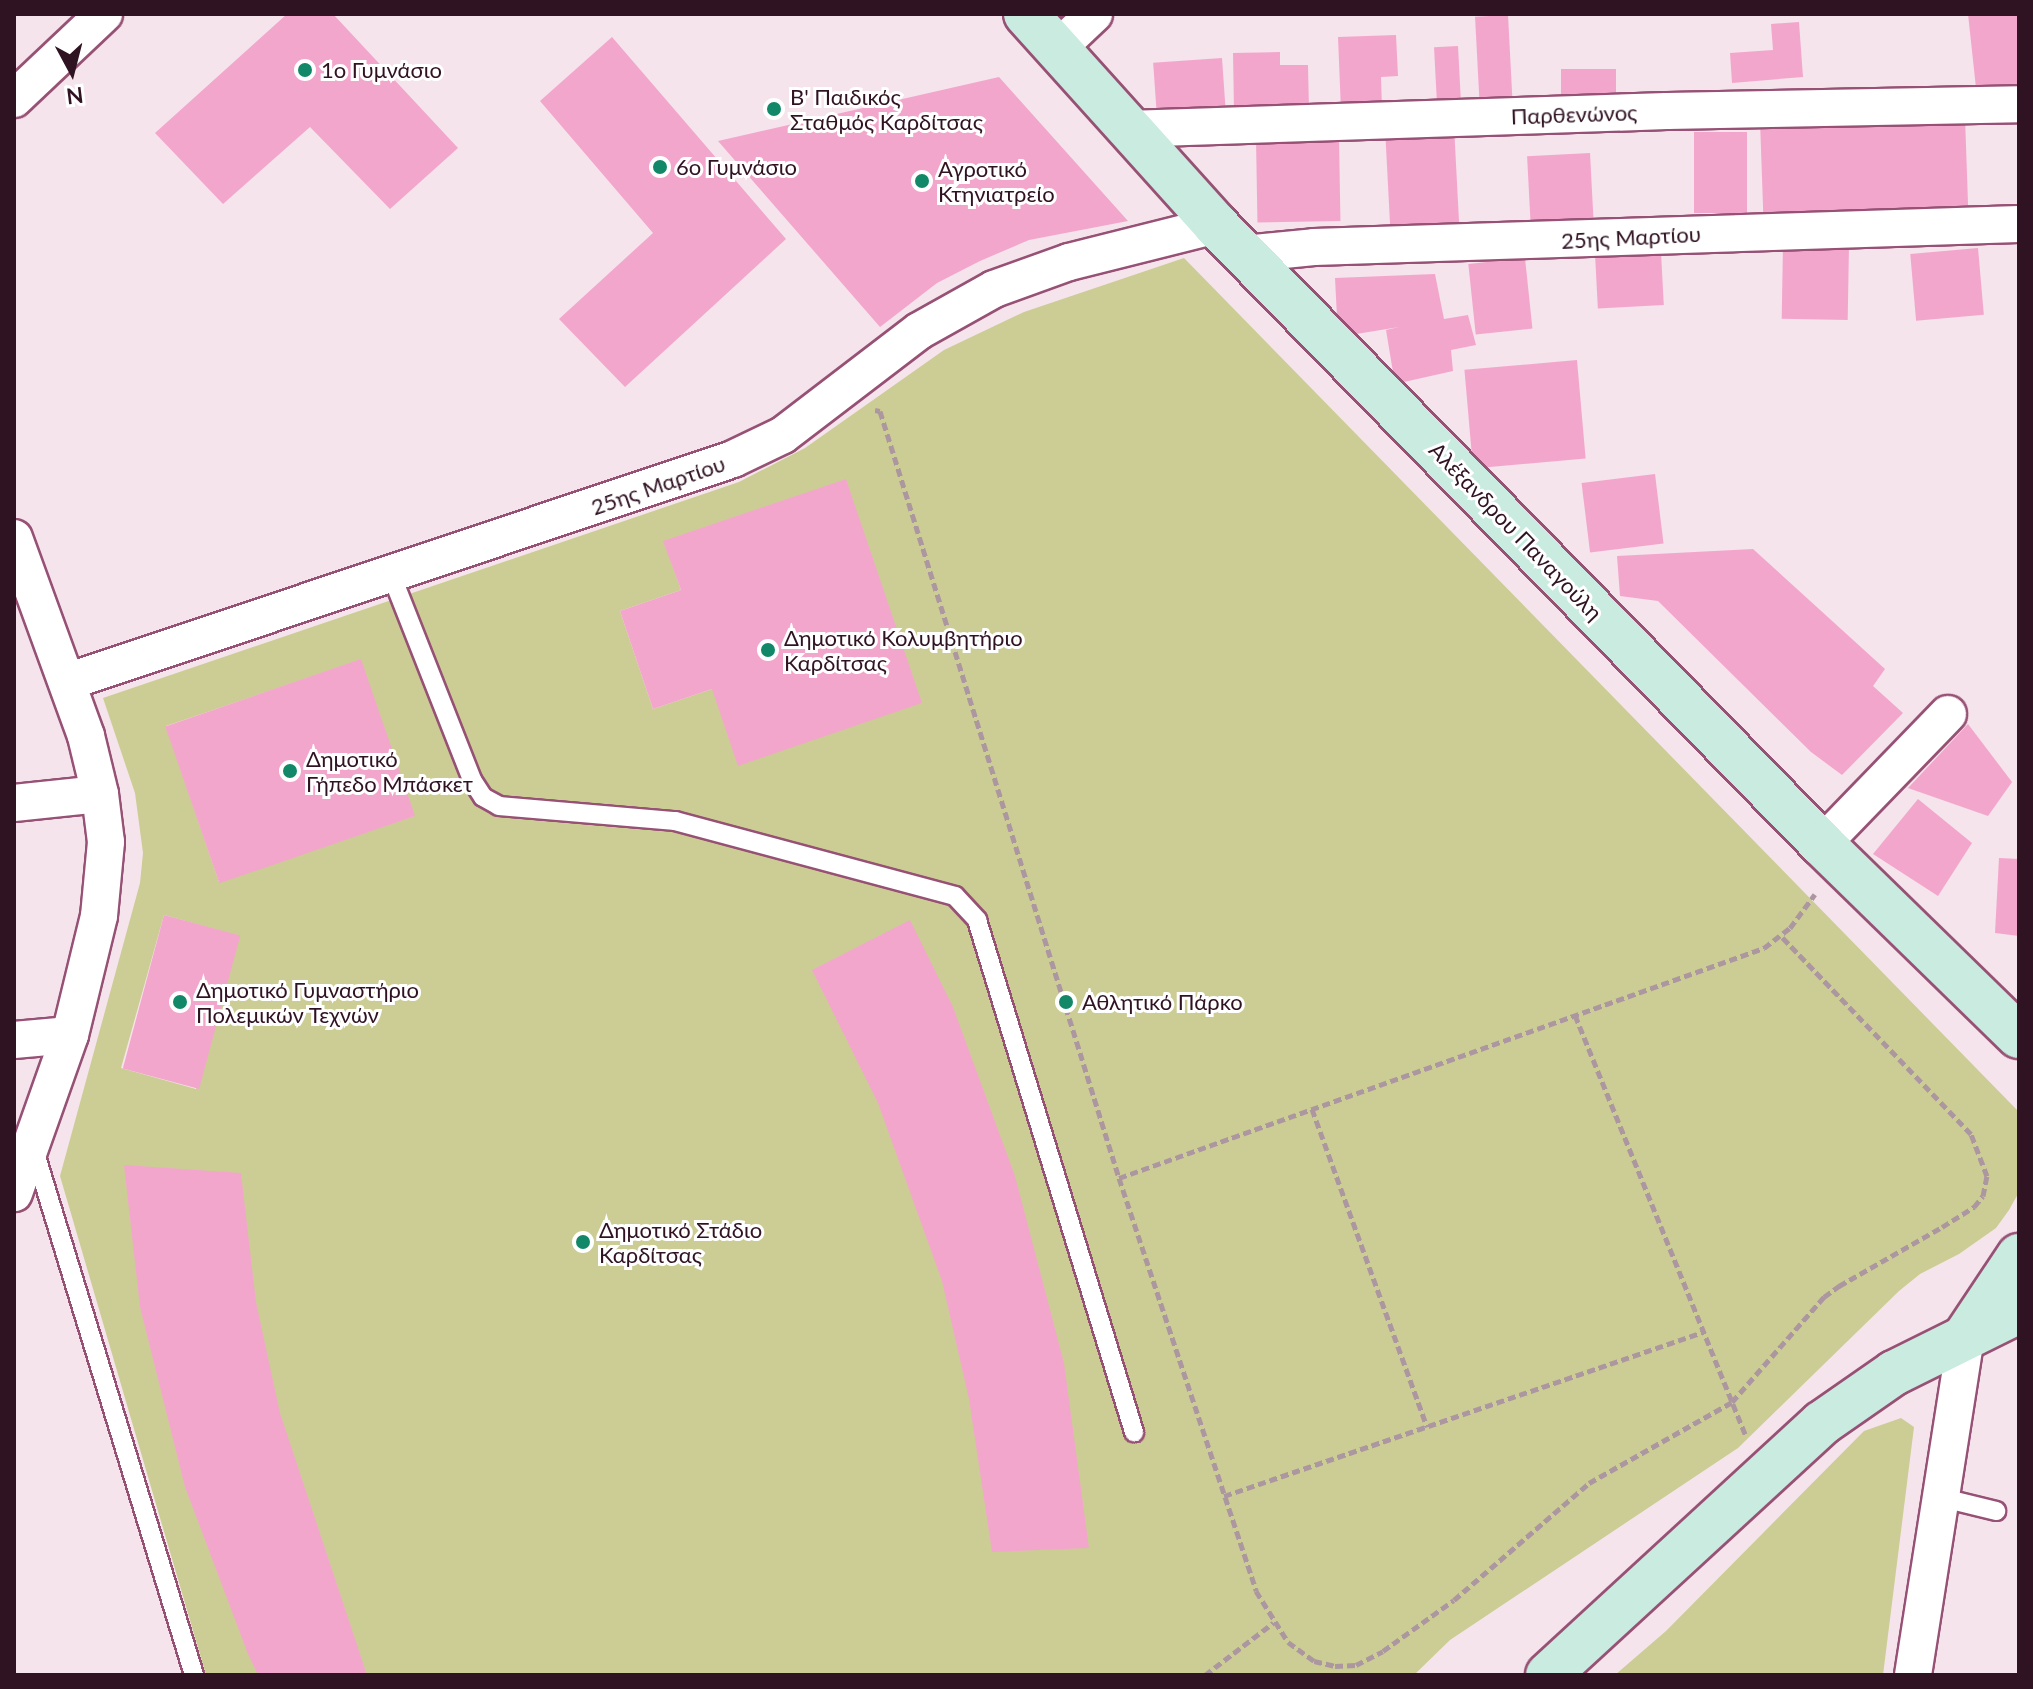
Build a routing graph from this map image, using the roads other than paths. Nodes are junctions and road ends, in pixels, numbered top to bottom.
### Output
1 (104, 14) edge
2 (1026, 14) edge
3 (1094, 14) edge
4 (1057, 49) junction
5 (14, 99) edge
6 (2019, 104) edge
7 (1128, 129) junction
8 (2019, 224) edge
9 (1230, 239) junction
10 (14, 538) edge
11 (391, 574) junction
12 (29, 620) edge
13 (67, 682) junction
14 (1948, 714) dead end
15 (100, 794) junction
16 (14, 803) edge
17 (1822, 844) junction
18 (70, 1035) junction
19 (2019, 1036) edge
20 (14, 1040) edge
21 (31, 1139) junction
22 (14, 1193) edge
23 (2019, 1256) edge
24 (2019, 1311) edge
25 (1966, 1336) junction
26 (1134, 1432) dead end
27 (1939, 1497) junction
28 (1996, 1511) dead end
29 (194, 1675) edge
30 (1548, 1675) edge
31 (1913, 1675) edge

1 - 5 street
2 - 4 street, Αλέξανδρου Παναγούλη
3 - 4 street
4 - 7 street, Αλέξανδρου Παναγούλη
6 - 7 street, Παρθενώνος
7 - 9 street, Αλέξανδρου Παναγούλη
8 - 9 street, 25ης Μαρτίου
9 - 11 street, 25ης Μαρτίου
9 - 17 street, Αλέξανδρου Παναγούλη
10 - 12 street
11 - 13 street, 25ης Μαρτίου
11 - 26 lane
12 - 13 street
13 - 15 street
14 - 17 street
15 - 16 street
15 - 18 street
17 - 19 street, Αλέξανδρου Παναγούλη
18 - 20 street
18 - 21 street
21 - 22 street
21 - 29 lane
23 - 25 street
24 - 25 street
25 - 27 street
25 - 30 street
27 - 28 lane
27 - 31 street

